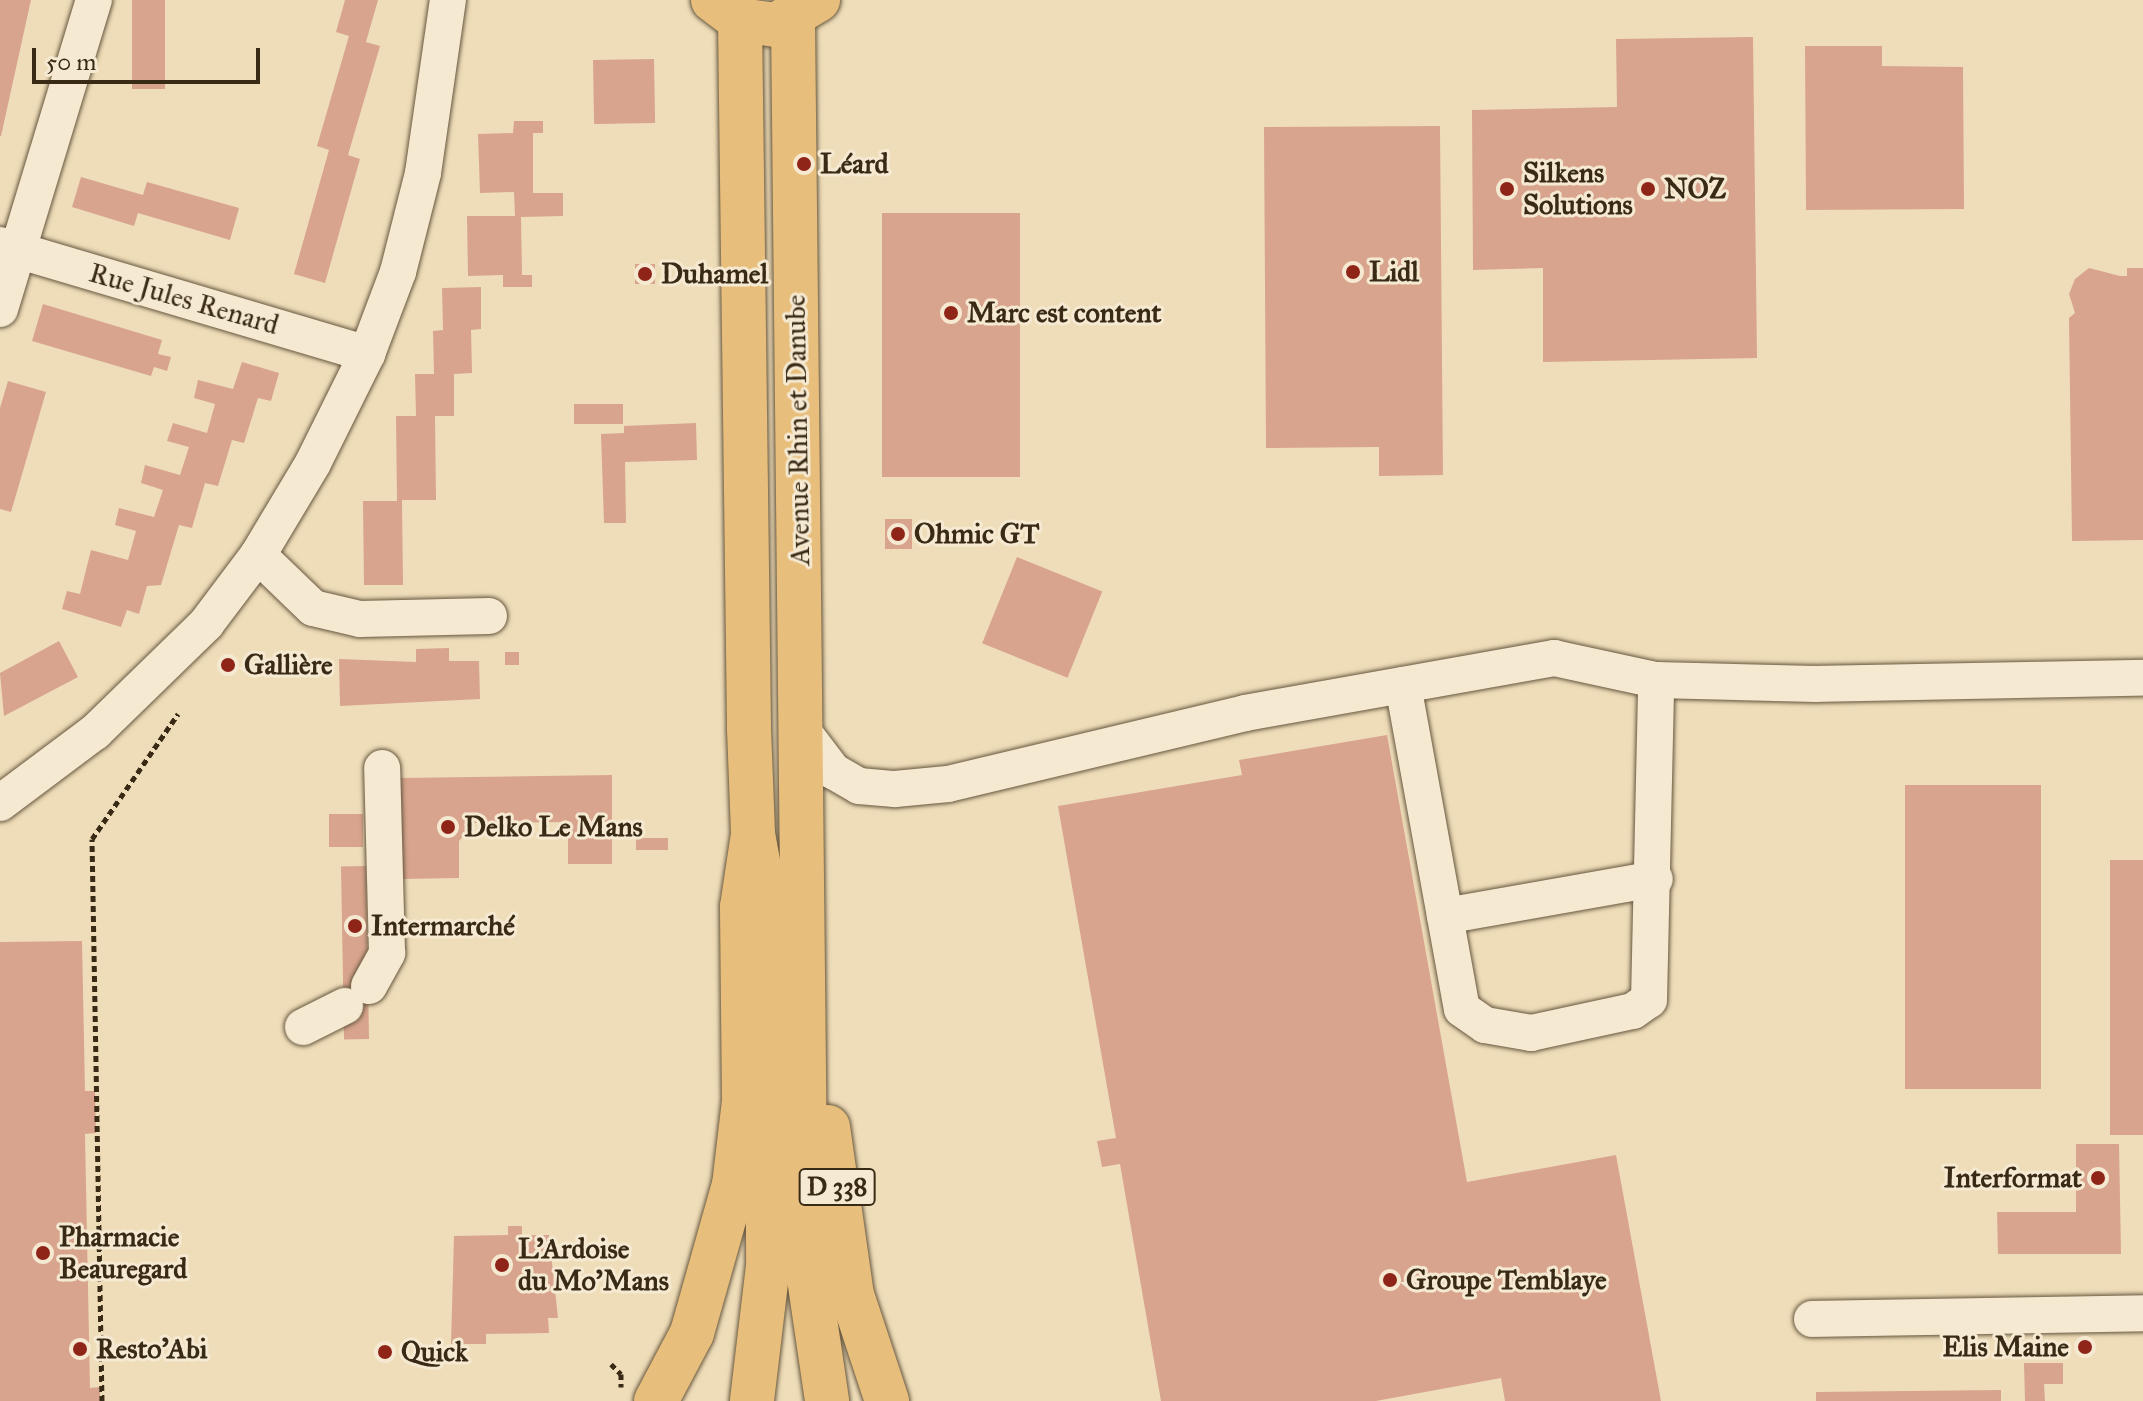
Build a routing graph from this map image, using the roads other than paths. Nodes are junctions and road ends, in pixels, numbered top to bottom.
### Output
1 (94, 0) edge
2 (448, 0) edge
3 (726, 10) edge
4 (806, 10) edge
5 (10, 248) edge
6 (0, 309) edge
7 (367, 354) junction
8 (258, 555) junction
9 (489, 616) dead end
10 (2143, 678) edge
11 (1656, 680) junction
12 (1403, 685) junction
13 (801, 729) junction
14 (382, 768) dead end
15 (0, 803) edge
16 (753, 834) junction
17 (1655, 879) junction
18 (1445, 916) junction
19 (803, 969) junction
20 (303, 1027) dead end
21 (2143, 1313) edge
22 (1812, 1319) dead end
23 (656, 1401) edge
24 (752, 1401) edge
25 (827, 1401) edge
26 (887, 1401) edge

1 - 5 street
2 - 7 street
3 - 4 main road, Avenue Rhin et Danube
3 - 16 main road, Avenue Rhin et Danube
4 - 13 main road, Avenue Rhin et Danube
5 - 6 street
5 - 7 street, Rue Jules Renard
7 - 8 street
8 - 9 street
8 - 15 street
10 - 11 street
11 - 12 street
11 - 17 street
12 - 13 street
12 - 18 street
13 - 19 main road, Avenue Rhin et Danube
14 - 20 street
16 - 23 main road
16 - 24 main road
17 - 18 street
17 - 18 street
19 - 25 main road
19 - 26 main road, D 338
21 - 22 street

